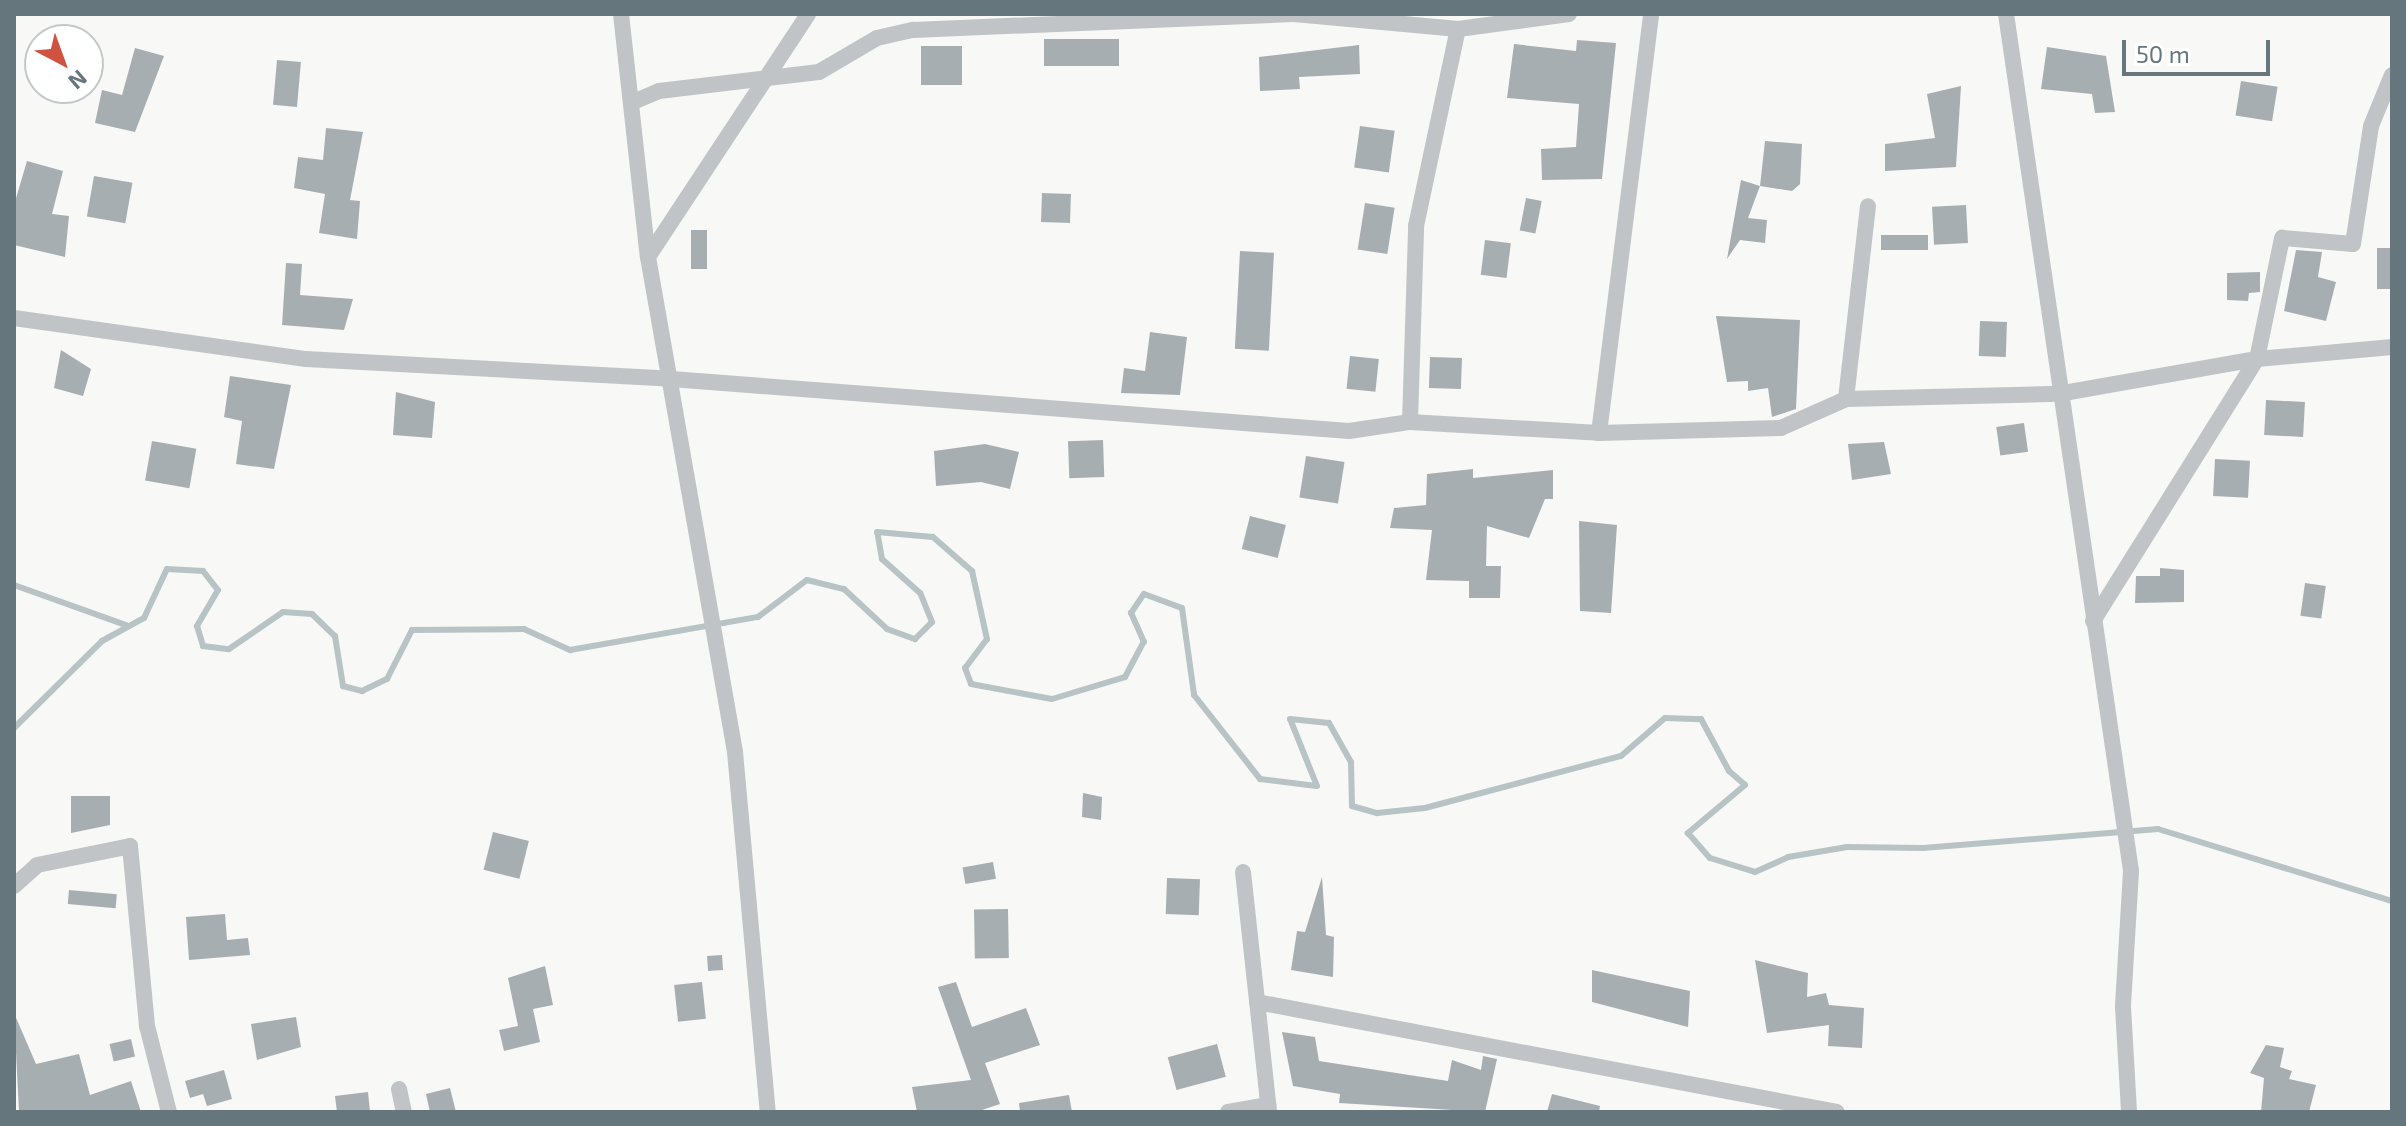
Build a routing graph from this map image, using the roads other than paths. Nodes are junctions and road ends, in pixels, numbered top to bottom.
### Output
1 (621, 14) edge
2 (808, 14) edge
3 (1294, 14) edge
4 (1569, 14) edge
5 (1651, 14) edge
6 (2006, 14) edge
7 (1516, 16) edge
8 (1458, 29) junction
9 (2392, 75) edge
10 (769, 76) junction
11 (633, 102) junction
12 (1868, 206) dead end
13 (648, 257) junction
14 (14, 318) edge
15 (2392, 347) edge
16 (2257, 359) junction
17 (671, 379) junction
18 (2058, 394) junction
19 (1846, 399) junction
20 (1410, 422) junction
21 (1599, 433) junction
22 (2093, 621) junction
23 (1243, 872) dead end
24 (14, 886) edge
25 (1257, 1002) junction
26 (399, 1089) dead end
27 (1269, 1108) edge
28 (169, 1112) edge
29 (404, 1112) edge
30 (768, 1112) edge
31 (1228, 1112) edge
32 (1837, 1112) edge
33 (2129, 1112) edge

1 - 11 street
2 - 10 street
3 - 8 street
3 - 10 street
4 - 7 street
5 - 21 street
6 - 18 street
7 - 8 street
8 - 20 street
9 - 16 street
10 - 11 street
10 - 13 street
11 - 13 street
12 - 19 street
13 - 17 street
14 - 17 street
15 - 16 street
16 - 18 street
16 - 22 street
17 - 20 street
17 - 30 street
18 - 19 street
18 - 22 street
19 - 21 street
20 - 21 street
22 - 33 street
23 - 25 street
24 - 28 street
25 - 27 street
25 - 32 street
26 - 29 street
27 - 31 street

